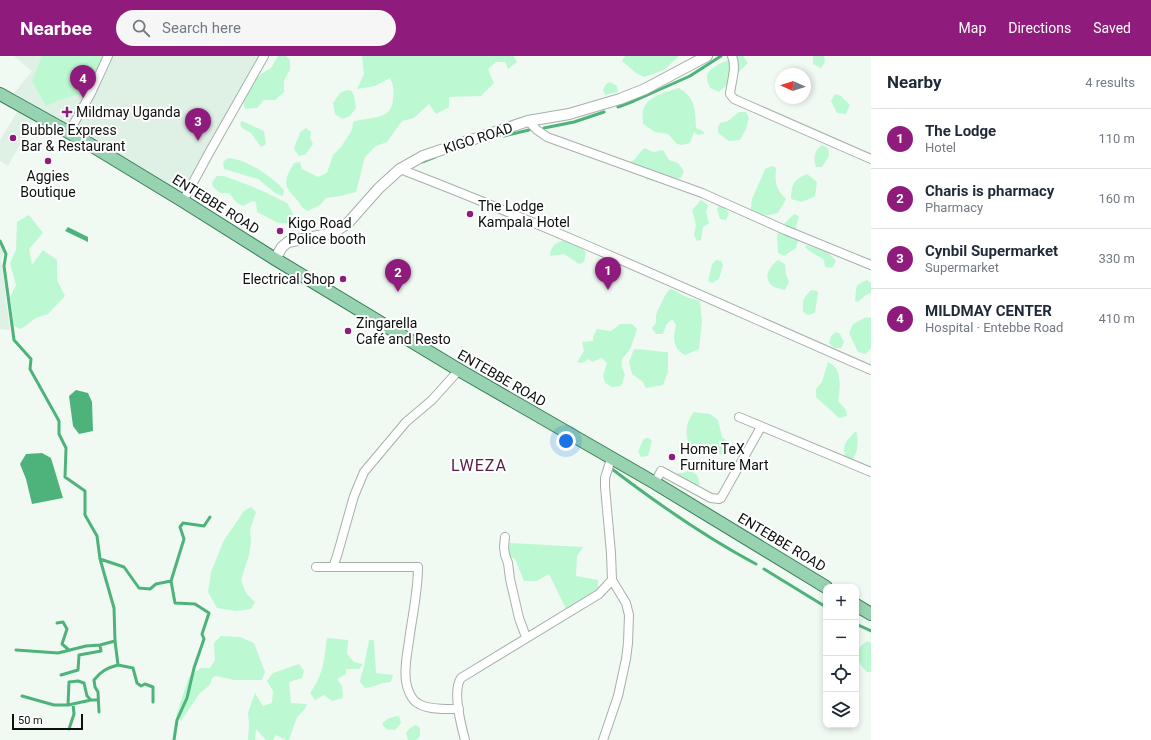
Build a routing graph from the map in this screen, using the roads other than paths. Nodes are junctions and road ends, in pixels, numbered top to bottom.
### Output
1 (108, 56) edge
2 (264, 56) edge
3 (707, 56) edge
4 (732, 56) edge
5 (0, 94) edge
6 (528, 121) junction
7 (69, 132) junction
8 (871, 159) edge
9 (400, 169) junction
10 (183, 201) junction
11 (275, 259) junction
12 (871, 265) edge
13 (459, 370) junction
14 (871, 370) edge
15 (739, 417) dead end
16 (761, 426) junction
17 (611, 459) junction
18 (871, 472) edge
19 (655, 483) junction
20 (505, 537) dead end
21 (316, 567) dead end
22 (333, 567) junction
23 (612, 580) junction
24 (823, 585) edge
25 (859, 607) edge
26 (871, 614) edge
27 (526, 637) junction
28 (459, 709) junction
29 (465, 740) edge
30 (603, 740) edge

1 - 7 street
2 - 10 street
3 - 6 street, KIGO ROAD
4 - 8 street
5 - 7 main road, ENTEBBE ROAD
6 - 9 street, KIGO ROAD
6 - 12 street
7 - 10 main road, ENTEBBE ROAD
9 - 11 street, KIGO ROAD
9 - 14 street
10 - 11 main road, ENTEBBE ROAD
11 - 13 main road, ENTEBBE ROAD
13 - 17 main road, ENTEBBE ROAD
13 - 22 street
15 - 16 street
16 - 18 street
16 - 19 street
17 - 19 main road, ENTEBBE ROAD
17 - 23 street
19 - 24 main road, ENTEBBE ROAD
20 - 27 street
21 - 22 street
22 - 28 street
23 - 27 street
23 - 30 street
25 - 26 main road
27 - 28 street
28 - 29 street

